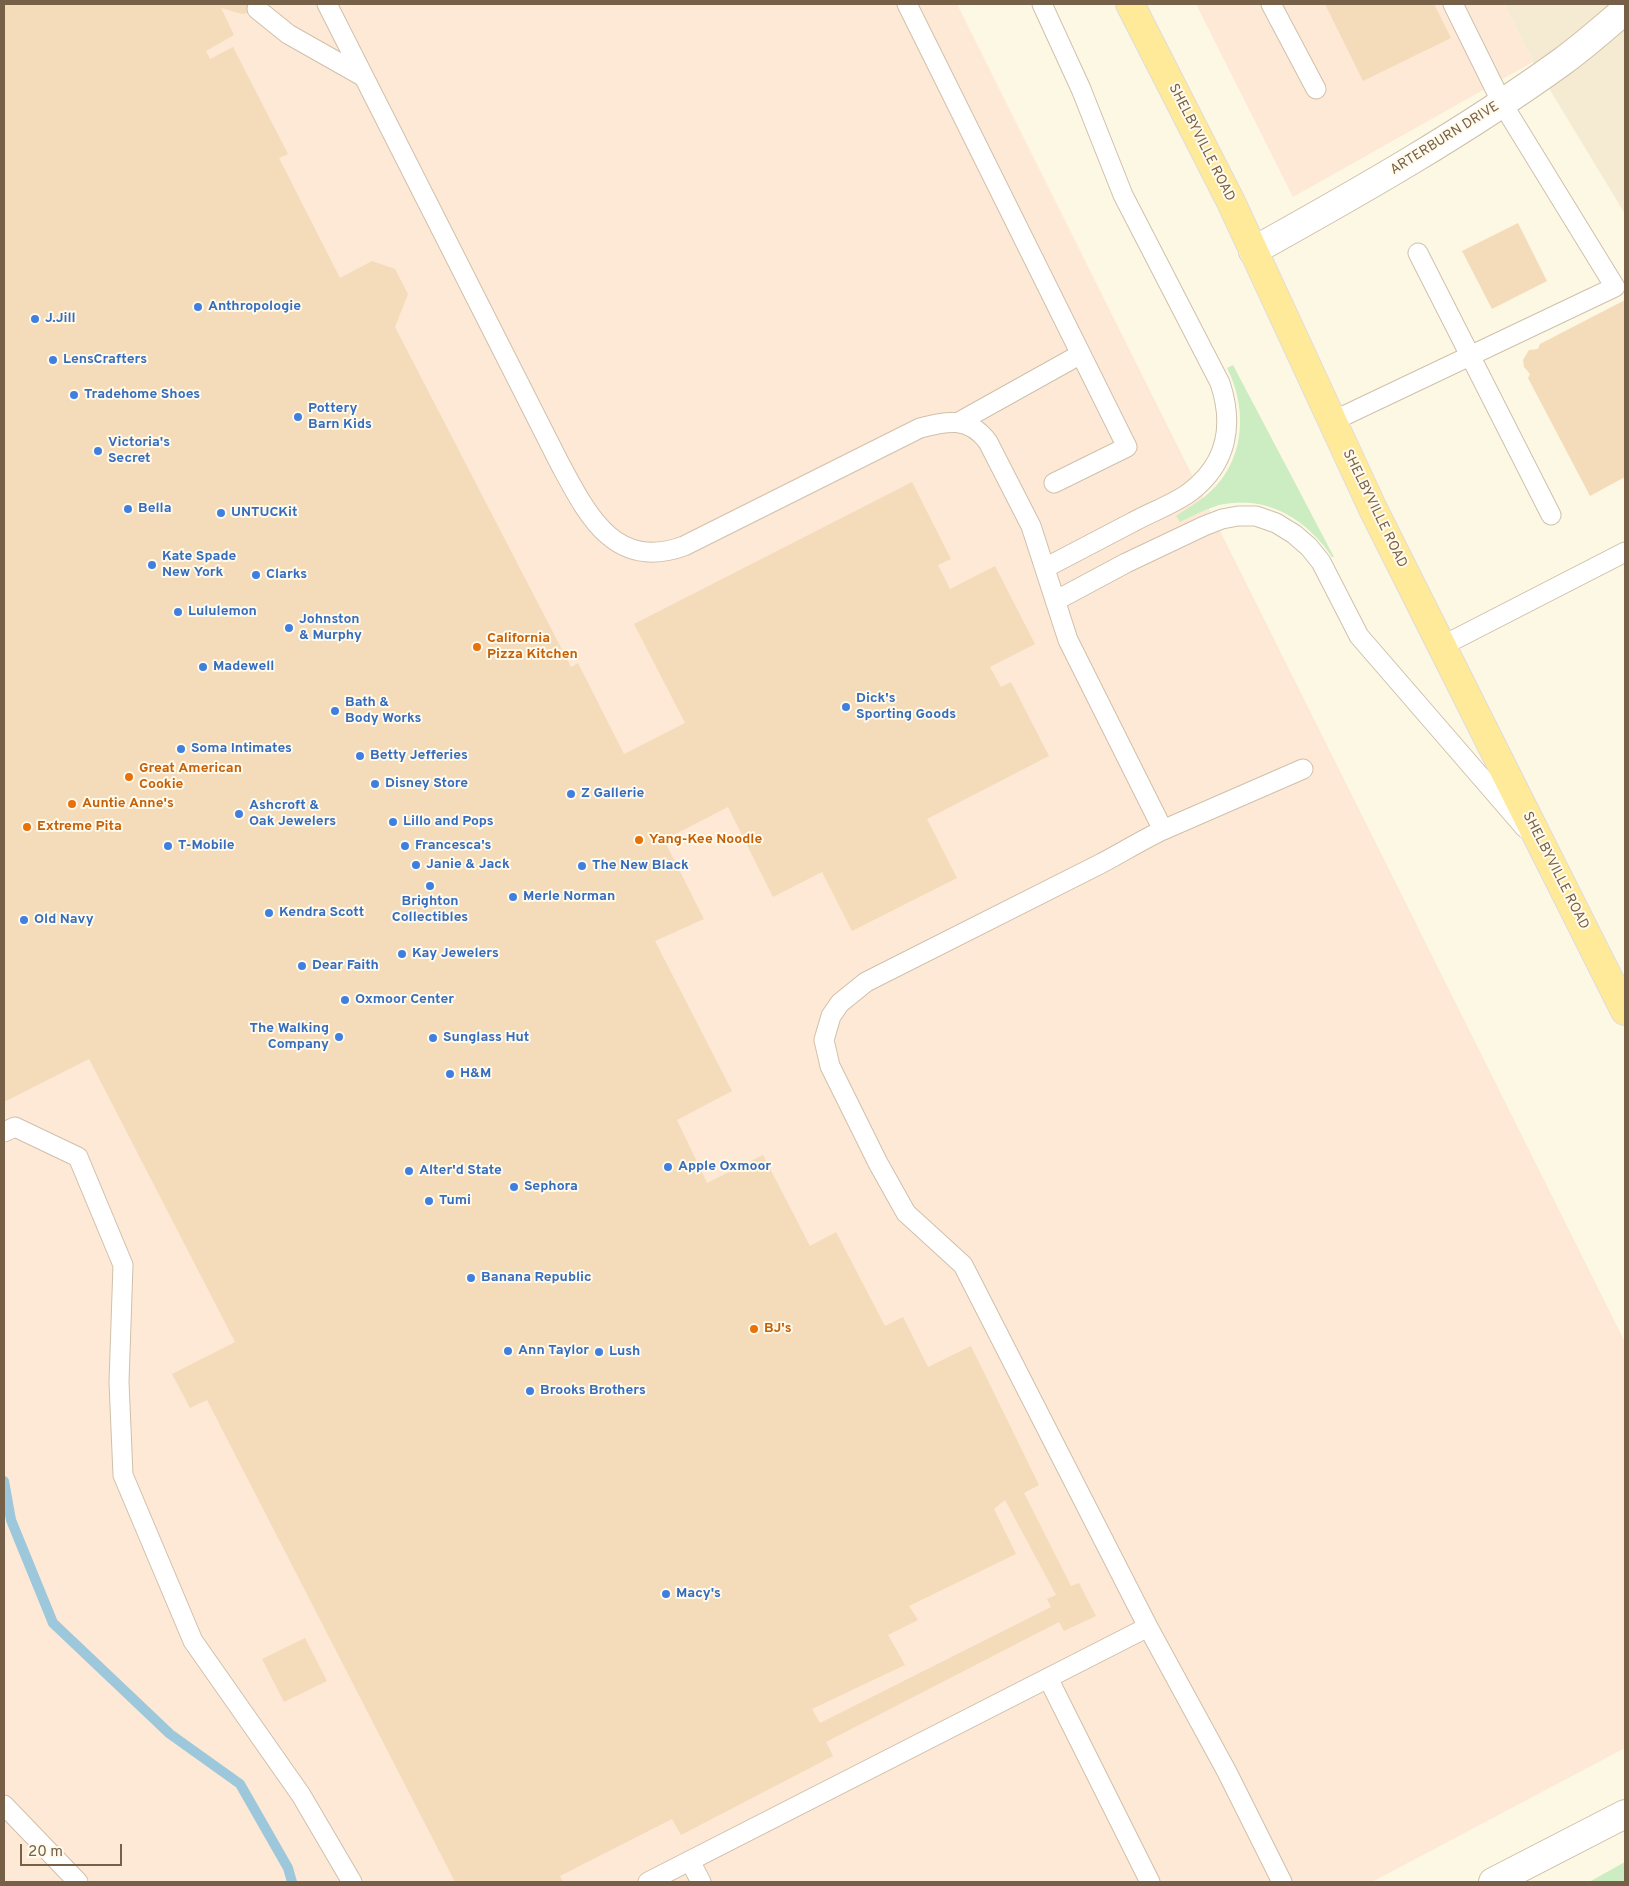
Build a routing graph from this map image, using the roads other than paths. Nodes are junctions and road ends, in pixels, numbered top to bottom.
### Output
1 (327, 4) edge
2 (907, 4) edge
3 (1042, 4) edge
4 (1130, 4) edge
5 (1271, 4) edge
6 (1453, 4) edge
7 (257, 9) dead end
8 (1625, 10) edge
9 (364, 77) junction
10 (1316, 89) dead end
11 (1502, 103) junction
12 (1253, 251) junction
13 (1418, 253) dead end
14 (1620, 285) edge
15 (1081, 354) junction
16 (1470, 356) junction
17 (1332, 420) junction
18 (959, 422) junction
19 (1054, 483) dead end
20 (1551, 515) dead end
21 (1625, 552) edge
22 (1045, 568) junction
23 (1055, 601) junction
24 (1442, 646) junction
25 (1303, 769) dead end
26 (1163, 830) junction
27 (1546, 853) junction
28 (1625, 1011) edge
29 (4, 1132) edge
30 (1148, 1627) junction
31 (1048, 1678) junction
32 (4, 1804) edge
33 (1625, 1814) edge
34 (690, 1861) junction
35 (78, 1882) edge
36 (352, 1882) edge
37 (648, 1882) edge
38 (701, 1882) edge
39 (1150, 1882) edge
40 (1282, 1882) edge
41 (1493, 1882) edge

1 - 9 lane
2 - 15 lane
3 - 22 lane
4 - 12 main road, SHELBYVILLE ROAD
5 - 10 lane
6 - 11 lane
7 - 9 lane
8 - 11 street, ARTERBURN DRIVE
9 - 18 lane
11 - 12 street, ARTERBURN DRIVE
11 - 14 lane
12 - 17 main road, SHELBYVILLE ROAD
13 - 16 lane
14 - 16 lane
15 - 18 lane
15 - 19 lane
16 - 17 lane
16 - 20 lane
17 - 24 main road, SHELBYVILLE ROAD
18 - 22 lane
21 - 24 lane
22 - 23 lane
23 - 26 lane
23 - 27 lane
24 - 27 main road, SHELBYVILLE ROAD
25 - 26 lane
26 - 30 lane
27 - 28 main road, SHELBYVILLE ROAD
29 - 36 lane
30 - 31 lane
30 - 40 lane
31 - 34 lane
31 - 39 lane
32 - 35 lane
33 - 41 street
34 - 37 lane
34 - 38 lane

